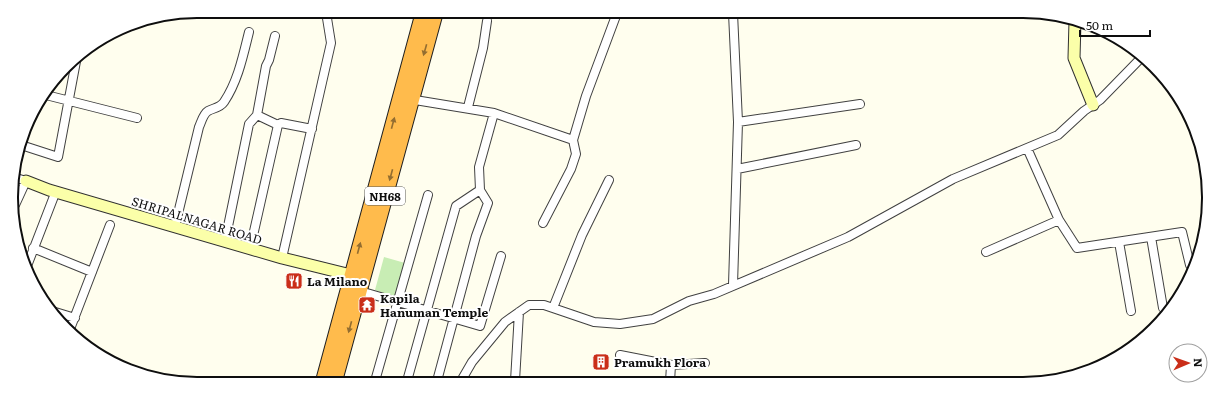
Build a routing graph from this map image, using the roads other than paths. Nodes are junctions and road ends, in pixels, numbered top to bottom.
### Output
1 (327, 18) edge
2 (422, 18) edge
3 (434, 18) edge
4 (615, 18) edge
5 (733, 18) edge
6 (487, 21) dead end
7 (1075, 26) edge
8 (249, 32) dead end
9 (275, 36) dead end
10 (1138, 61) edge
11 (74, 68) edge
12 (50, 96) edge
13 (406, 98) junction
14 (69, 100) junction
15 (860, 104) dead end
16 (1093, 105) junction
17 (468, 107) junction
18 (494, 113) junction
19 (257, 115) junction
20 (137, 118) dead end
21 (738, 122) junction
22 (278, 125) junction
23 (312, 129) junction
24 (573, 140) junction
25 (856, 145) dead end
26 (26, 147) edge
27 (1027, 148) junction
28 (736, 169) junction
29 (19, 179) edge
30 (609, 180) dead end
31 (26, 181) junction
32 (480, 190) junction
33 (56, 191) junction
34 (428, 195) dead end
35 (18, 198) edge
36 (1059, 220) junction
37 (543, 223) dead end
38 (110, 225) dead end
39 (174, 226) junction
40 (1151, 237) junction
41 (225, 241) junction
42 (1119, 242) junction
43 (33, 248) junction
44 (250, 249) junction
45 (986, 252) dead end
46 (501, 256) dead end
47 (29, 258) edge
48 (282, 258) junction
49 (1189, 262) edge
50 (92, 272) junction
51 (358, 281) junction
52 (733, 285) junction
53 (398, 302) junction
54 (553, 308) junction
55 (1163, 308) dead end
56 (426, 311) junction
57 (1131, 311) dead end
58 (519, 312) junction
59 (61, 314) edge
60 (75, 318) junction
61 (454, 319) junction
62 (72, 325) edge
63 (620, 355) dead end
64 (705, 363) dead end
65 (671, 365) junction
66 (324, 377) edge
67 (336, 377) edge
68 (376, 377) edge
69 (408, 377) edge
70 (438, 377) edge
71 (463, 377) edge
72 (515, 377) edge
73 (670, 377) edge

1 - 23 street
2 - 13 highway, NH68
3 -> 13 highway, NH68
4 - 24 street
5 - 21 street
6 - 17 street
7 - 16 street
8 - 39 street
9 - 19 street
10 - 16 street
11 - 14 street
12 - 14 street
13 - 17 street
13 - 51 highway, NH68
14 - 20 street
14 - 26 street
15 - 21 street
16 - 27 street
17 - 18 street
18 - 24 street
18 - 32 street
19 - 22 street
19 - 41 street
21 - 28 street
22 - 23 street
22 - 44 street
23 - 48 street
24 - 37 street
25 - 28 street
27 - 36 street
27 - 52 street
28 - 52 street
29 - 31 street
30 - 54 street
31 - 33 street, SHRIPALNAGAR ROAD
31 - 35 street
32 - 56 street
32 - 61 street
33 - 39 street, SHRIPALNAGAR ROAD
33 - 43 street
34 - 53 street
36 - 42 street
36 - 45 street
38 - 50 street
39 - 41 street, SHRIPALNAGAR ROAD
40 - 42 street
40 - 49 street
40 - 55 street
41 - 44 street, SHRIPALNAGAR ROAD
42 - 57 street
43 - 47 street
43 - 50 street
44 - 48 street, SHRIPALNAGAR ROAD
46 - 61 street
48 - 51 street, SHRIPALNAGAR ROAD
50 - 60 street
51 - 53 street
51 - 66 highway, NH68
51 -> 67 highway, NH68
52 - 54 street
53 - 56 street
53 - 68 street
54 - 58 street
56 - 61 street
56 - 69 street
58 - 71 street
58 - 72 street
59 - 60 street
60 - 62 street
61 - 70 street
63 - 65 street
64 - 65 street
65 - 73 street

